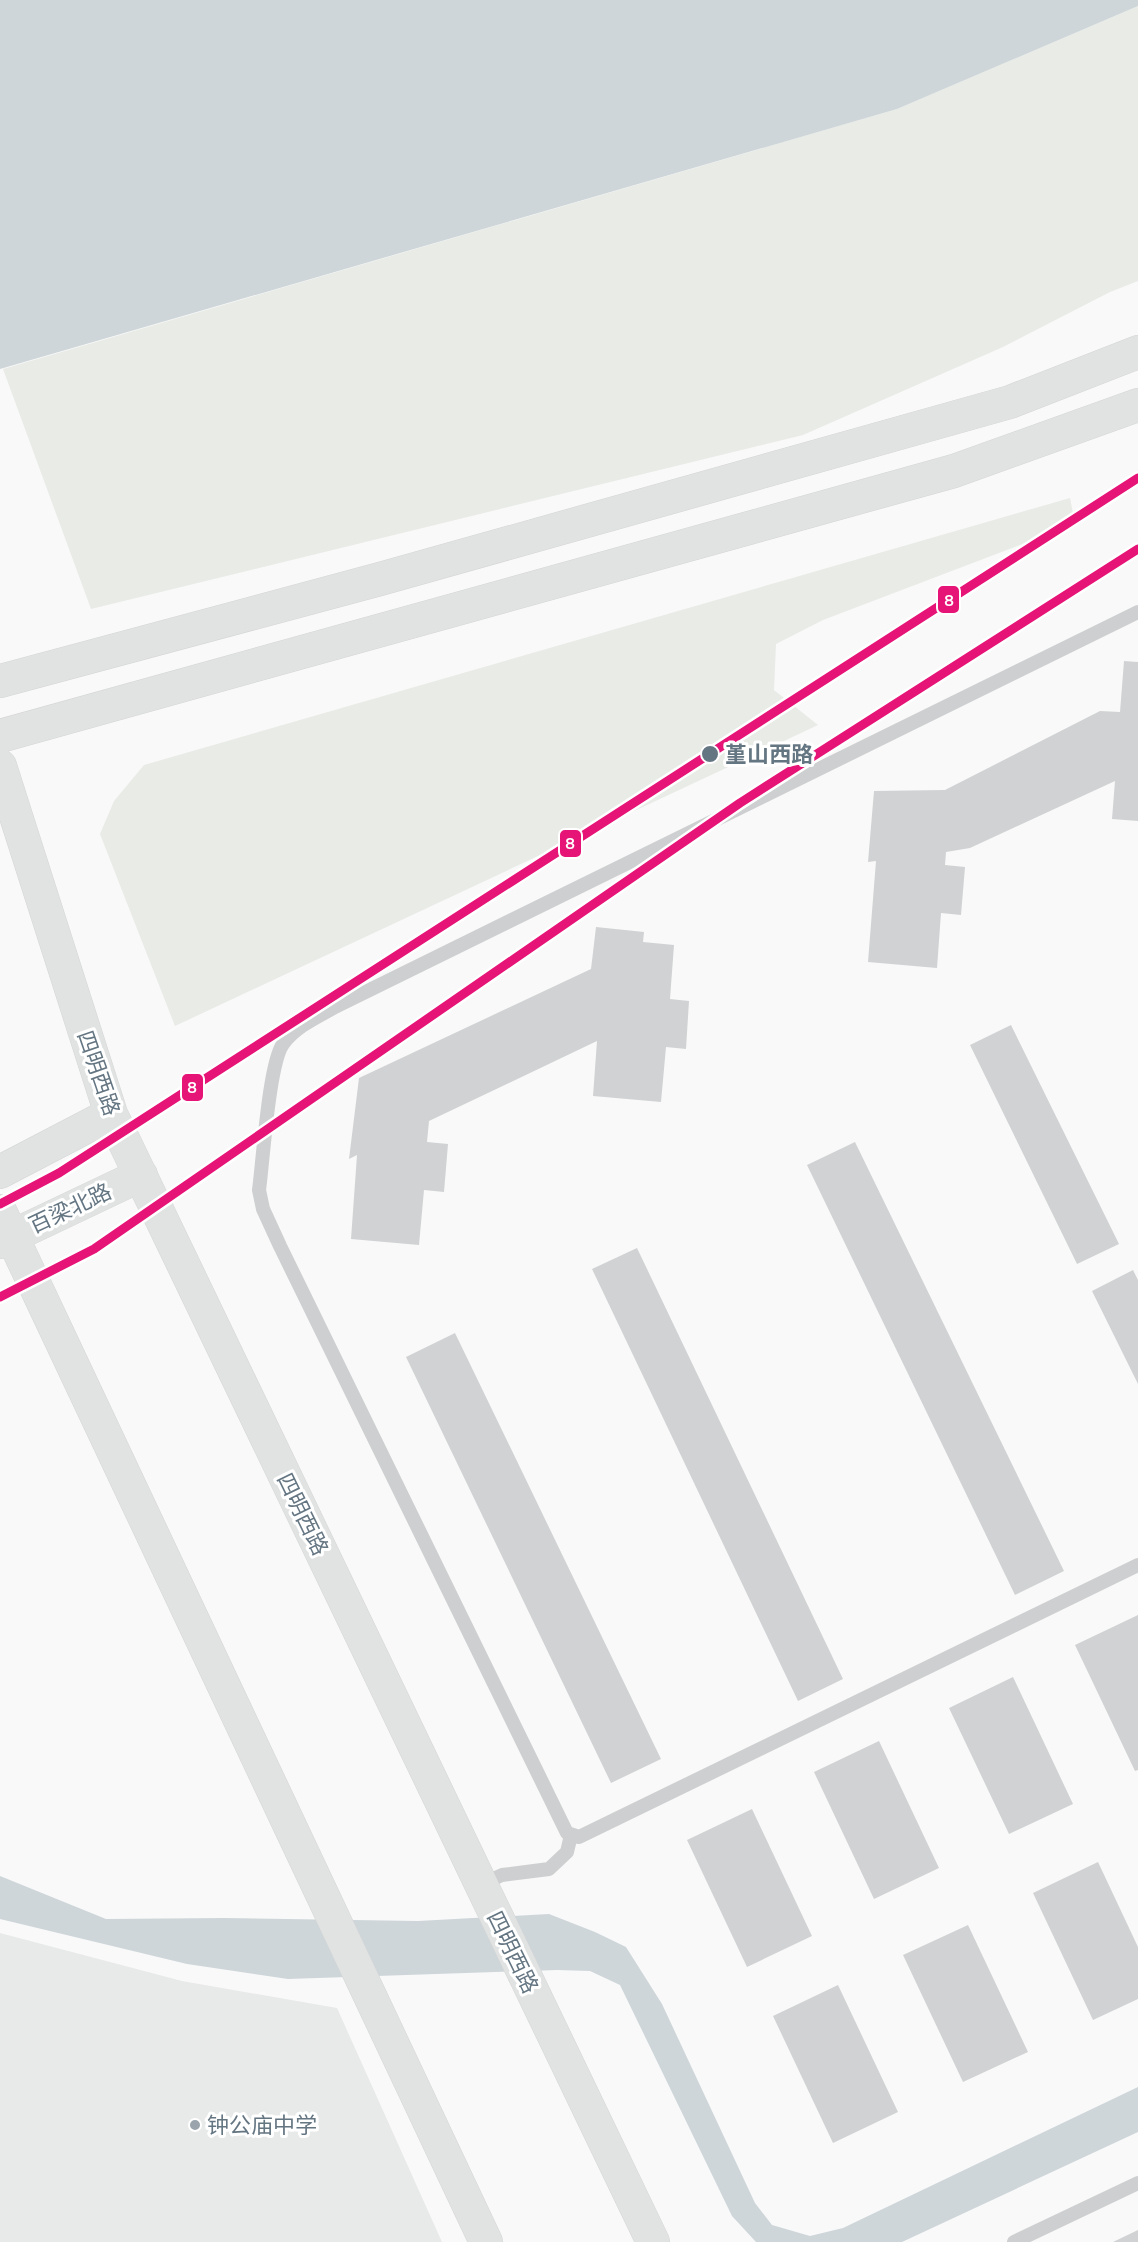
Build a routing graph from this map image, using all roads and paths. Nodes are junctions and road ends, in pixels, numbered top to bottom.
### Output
1 (1138, 352) edge
2 (1138, 405) edge
3 (1138, 612) edge
4 (0, 681) edge
5 (0, 736) edge
6 (0, 766) edge
7 (111, 1114) junction
8 (0, 1172) edge
9 (141, 1175) junction
10 (4, 1230) edge
11 (1138, 1565) edge
12 (571, 1835) junction
13 (485, 1895) junction
14 (1138, 2183) edge
15 (486, 2242) edge
16 (653, 2242) edge
17 (1014, 2242) edge

1 - 4 main road
2 - 5 main road
3 - 12 lane
6 - 7 main road, 四明西路
7 - 8 main road
7 - 9 main road, 四明西路
9 - 10 main road, 百梁北路
9 - 13 main road, 四明西路
10 - 15 main road
11 - 12 lane
12 - 13 lane
13 - 16 main road, 四明西路
14 - 17 lane

